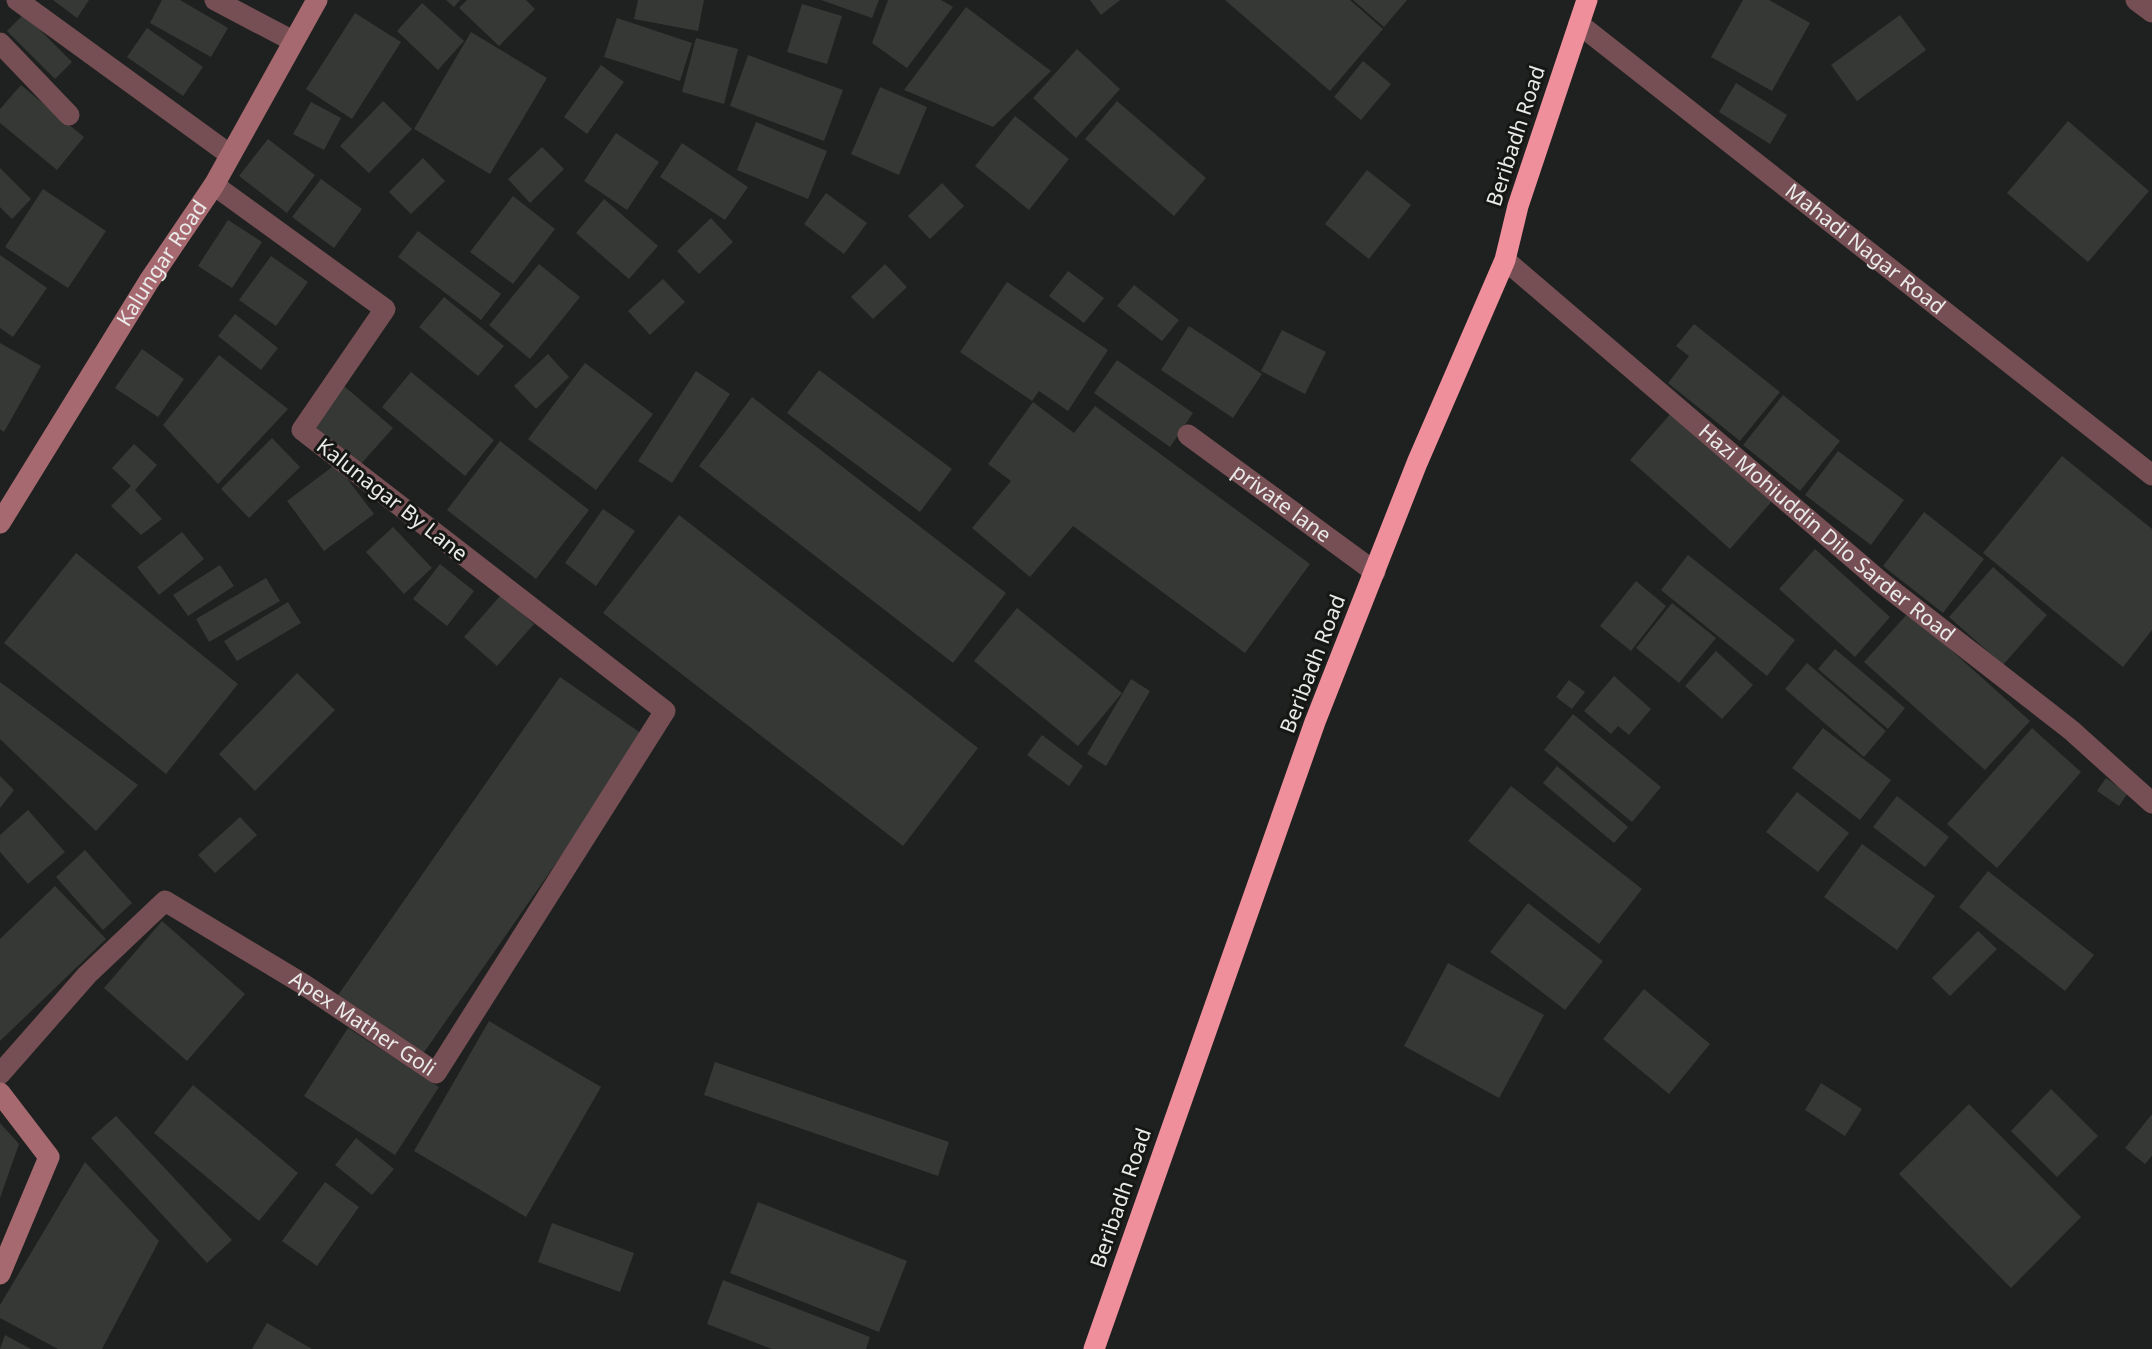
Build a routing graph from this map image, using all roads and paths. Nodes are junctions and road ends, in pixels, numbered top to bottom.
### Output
1 (17, 0) edge
2 (215, 0) edge
3 (317, 0) edge
4 (1587, 0) edge
5 (2136, 0) edge
6 (2152, 12) edge
7 (1579, 24) junction
8 (292, 41) junction
9 (0, 44) edge
10 (69, 116) dead end
11 (229, 155) junction
12 (214, 186) junction
13 (1505, 260) junction
14 (1188, 435) dead end
15 (2152, 475) edge
16 (0, 523) edge
17 (1375, 572) junction
18 (665, 712) joint
19 (2152, 803) edge
20 (0, 1074) edge
21 (0, 1093) edge
22 (0, 1274) edge
23 (1094, 1349) edge

1 - 11 street
2 - 8 street
3 - 8 street, Kalungar Road
4 - 7 highway, Beribadh Road
5 - 6 street
7 - 13 highway, Beribadh Road
7 - 15 street, Mahadi Nagar Road
8 - 11 street, Kalungar Road
9 - 10 street
11 - 12 street, Kalungar Road
12 - 16 street, Kalungar Road
12 - 18 street, Kalunagar By Lane
13 - 17 highway, Beribadh Road
13 - 19 street, Hazi Mohiuddin Dilo Sarder Road
14 - 17 street, private lane
17 - 23 highway, Beribadh Road
18 - 20 street, Apex Mather Goli
21 - 22 street

